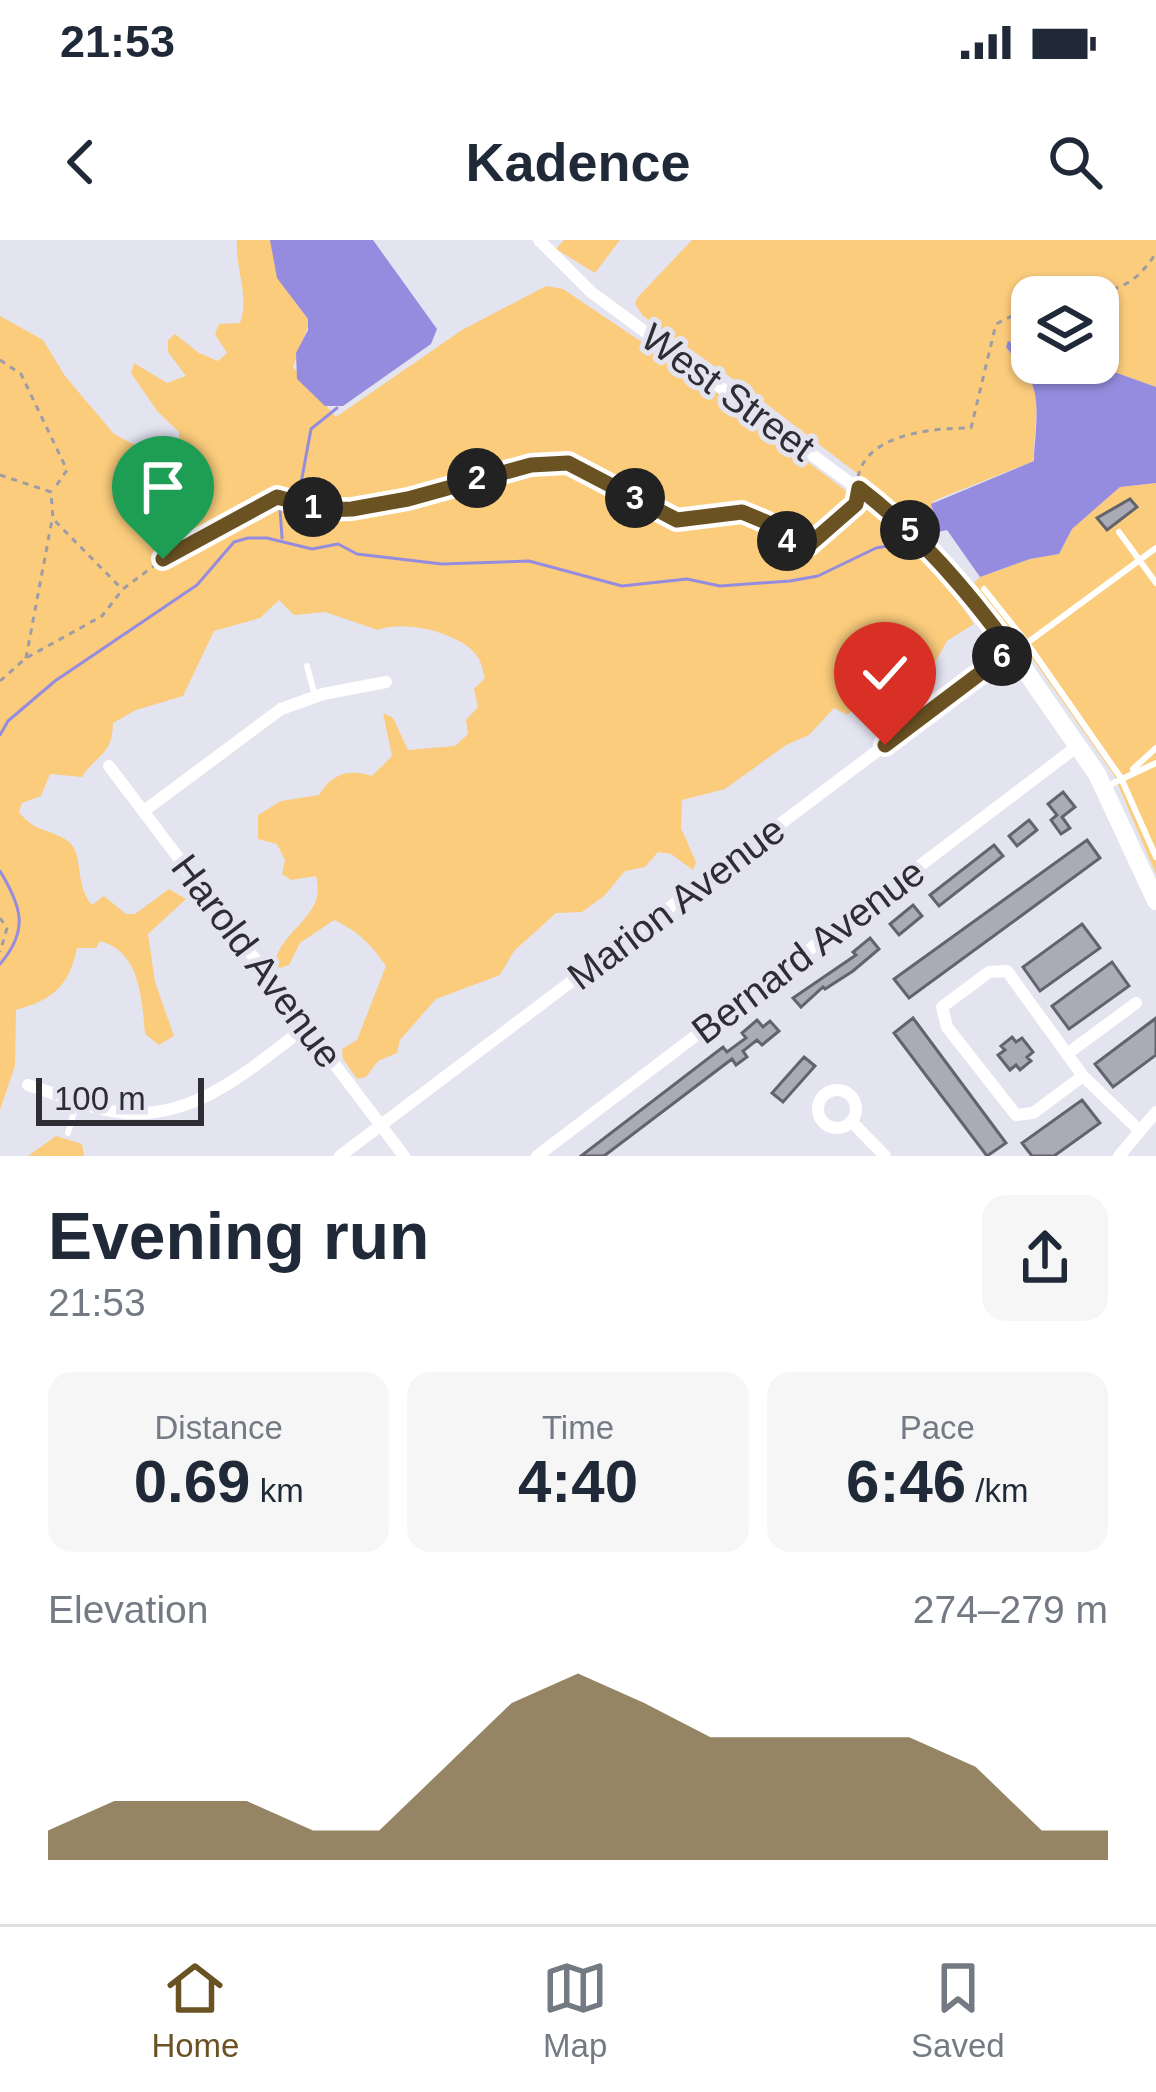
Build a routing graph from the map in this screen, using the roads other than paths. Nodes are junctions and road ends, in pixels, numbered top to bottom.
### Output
1 (539, 240) edge
2 (1119, 532) dead end
3 (1156, 548) edge
4 (1139, 560) junction
5 (1156, 584) edge
6 (984, 589) dead end
7 (1019, 646) junction
8 (308, 666) dead end
9 (386, 682) dead end
10 (314, 696) junction
11 (1079, 745) junction
12 (1156, 748) edge
13 (1156, 763) edge
14 (109, 766) dead end
15 (1131, 772) junction
16 (1113, 783) junction
17 (144, 811) junction
18 (1156, 857) edge
19 (1150, 873) edge
20 (1156, 901) edge
21 (1136, 1004) dead end
22 (306, 1027) junction
23 (1067, 1054) junction
24 (1083, 1076) junction
25 (28, 1085) dead end
26 (78, 1101) junction
27 (1156, 1112) edge
28 (851, 1121) dead end
29 (382, 1125) junction
30 (1140, 1131) junction
31 (68, 1133) dead end
32 (340, 1156) edge
33 (404, 1156) edge
34 (537, 1156) edge
35 (885, 1156) edge
36 (1119, 1156) edge

1 - 7 street, West Street
2 - 4 lane
3 - 4 lane
4 - 5 lane
4 - 7 lane
6 - 7 lane
7 - 11 street, West Street
7 - 16 lane
7 - 29 street, Marion Avenue
8 - 10 lane
9 - 10 street
10 - 17 street
11 - 16 street, West Street
11 - 34 street, Bernard Avenue
12 - 15 lane
13 - 15 lane
14 - 17 street, Harold Avenue
15 - 16 lane
16 - 18 lane
16 - 19 street, West Street
17 - 22 street, Harold Avenue
19 - 20 street, West Street
21 - 23 street
22 - 26 street
22 - 29 street, Harold Avenue
23 - 24 street
23 - 24 street
24 - 30 street
25 - 26 street
26 - 31 lane
27 - 30 street
28 - 35 street
29 - 32 street, Marion Avenue
29 - 33 street, Harold Avenue
30 - 36 street

